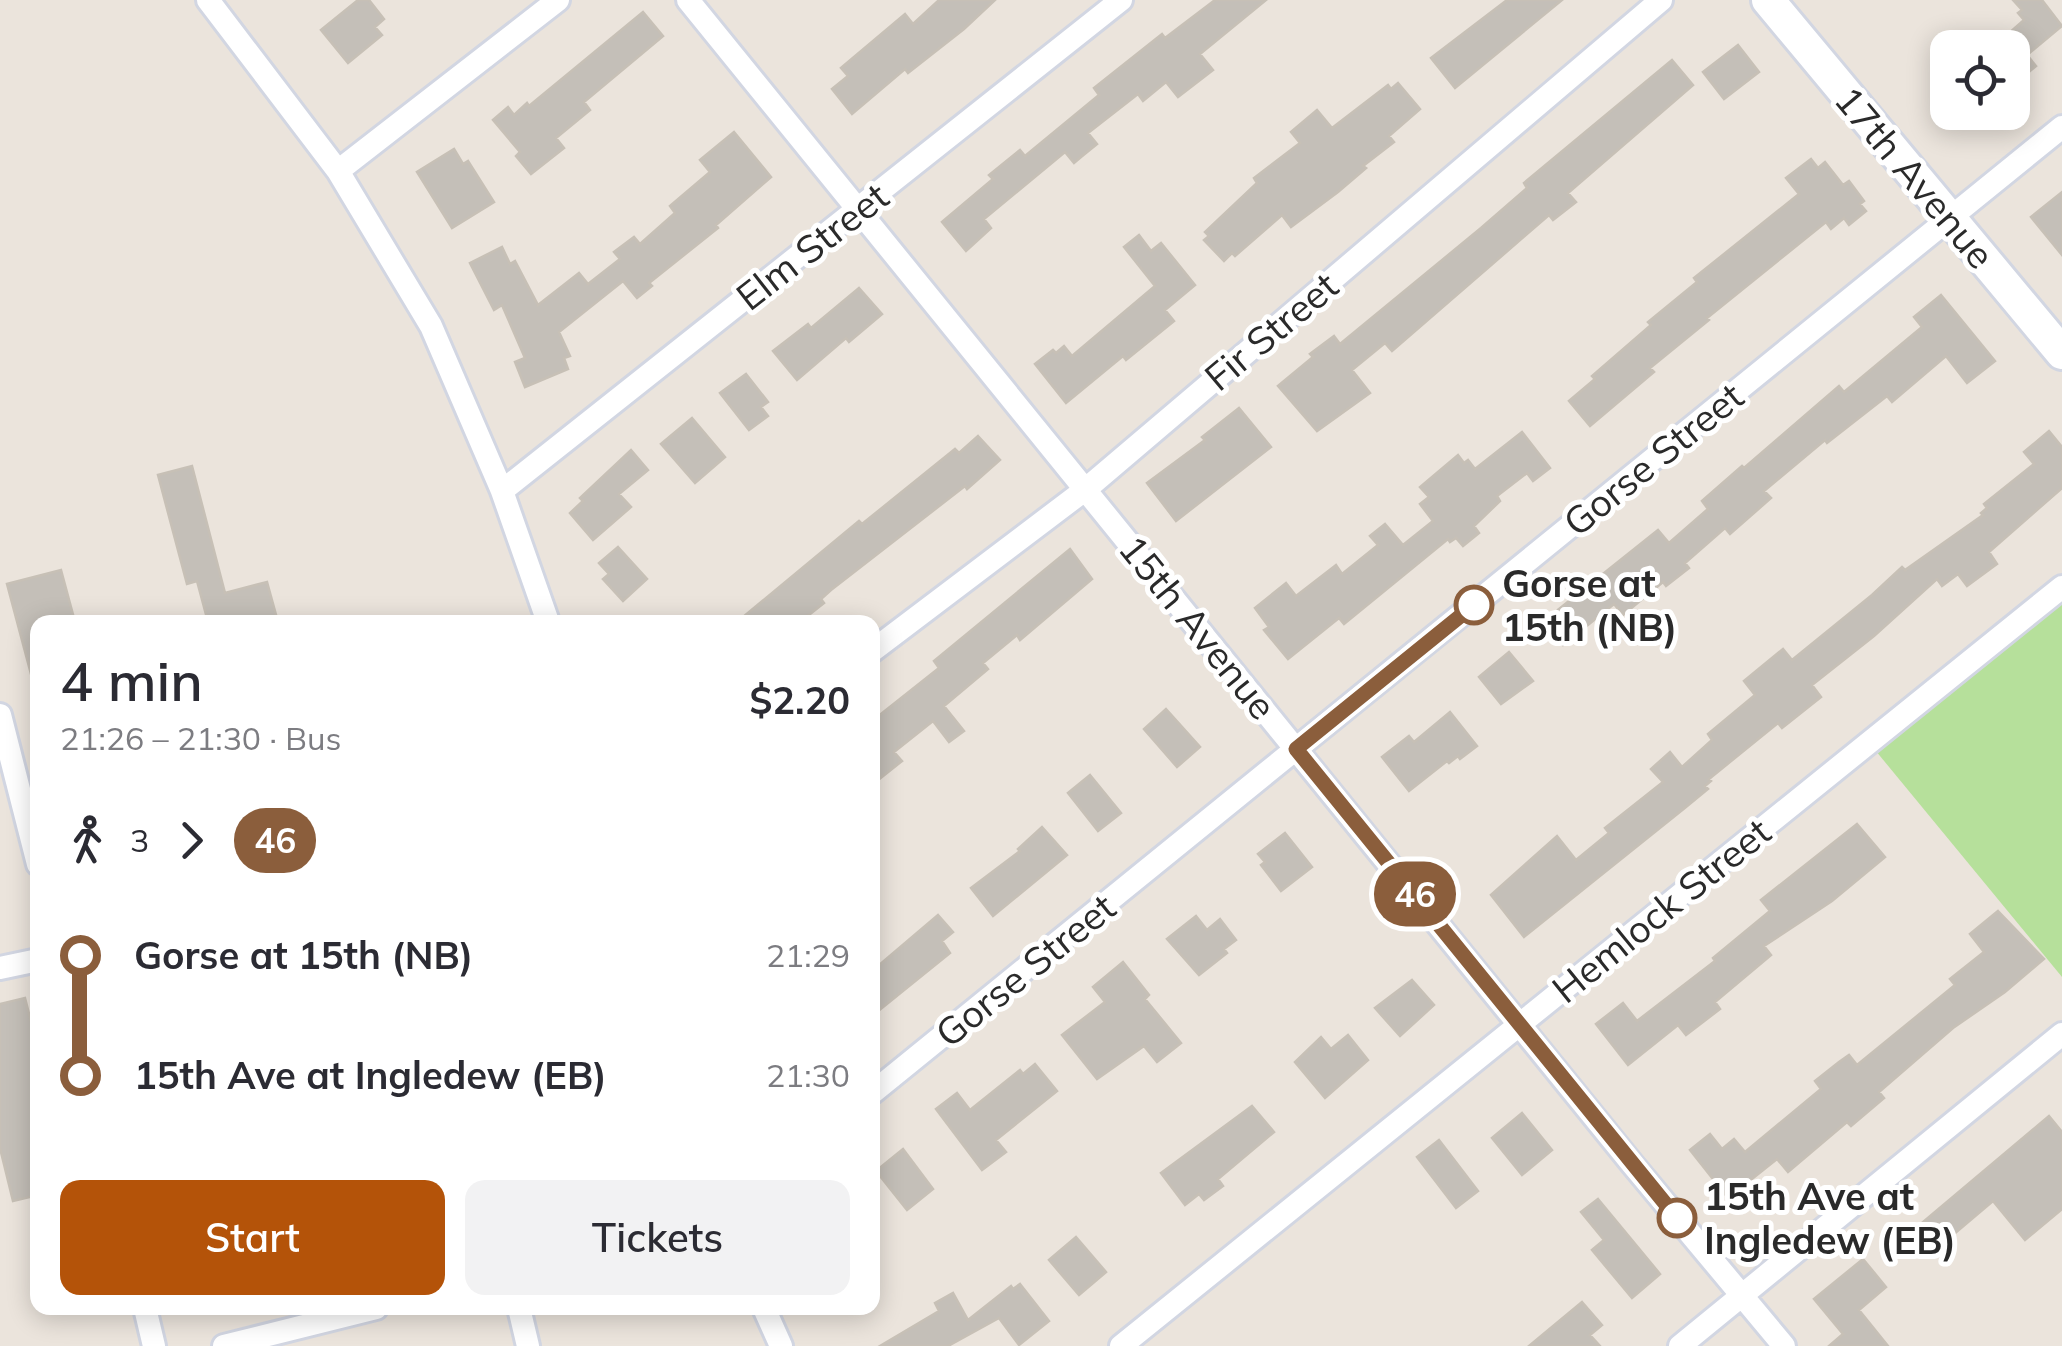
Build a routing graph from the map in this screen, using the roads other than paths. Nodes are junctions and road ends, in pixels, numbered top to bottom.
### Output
1 (208, 0) edge
2 (558, 0) edge
3 (688, 0) edge
4 (1122, 0) edge
5 (1661, 0) edge
6 (1768, 0) edge
7 (2062, 128) edge
8 (338, 171) junction
9 (858, 210) junction
10 (1950, 218) junction
11 (2062, 353) edge
12 (1086, 488) junction
13 (502, 491) junction
14 (2062, 588) edge
15 (546, 615) edge
16 (880, 645) edge
17 (0, 715) edge
18 (1296, 749) junction
19 (30, 833) edge
20 (30, 962) edge
21 (0, 968) edge
22 (1519, 1024) junction
23 (2062, 1034) edge
24 (880, 1087) edge
25 (1742, 1296) junction
26 (147, 1315) edge
27 (348, 1315) edge
28 (521, 1315) edge
29 (767, 1315) edge
30 (154, 1346) edge
31 (224, 1346) edge
32 (528, 1346) edge
33 (781, 1346) edge
34 (1121, 1346) edge
35 (1680, 1346) edge
36 (1784, 1346) edge

1 - 8 street
2 - 8 street
3 - 9 street, 15th Avenue
4 - 9 street, Elm Street
5 - 12 street, Fir Street
6 - 10 street, 17th Avenue
7 - 10 street, Gorse Street
8 - 13 street
9 - 12 street, 15th Avenue
9 - 13 street, Elm Street
10 - 11 street, 17th Avenue
10 - 18 street, Gorse Street
12 - 16 street, Fir Street
12 - 18 street, 15th Avenue
13 - 15 street
14 - 22 street, Hemlock Street
17 - 19 street
18 - 22 street, 15th Avenue
18 - 24 street, Gorse Street
20 - 21 street
22 - 25 street, 15th Avenue
22 - 34 street, Hemlock Street
23 - 25 street
25 - 35 street
25 - 36 street, 15th Avenue
26 - 30 street
27 - 31 street
28 - 32 street
29 - 33 street

